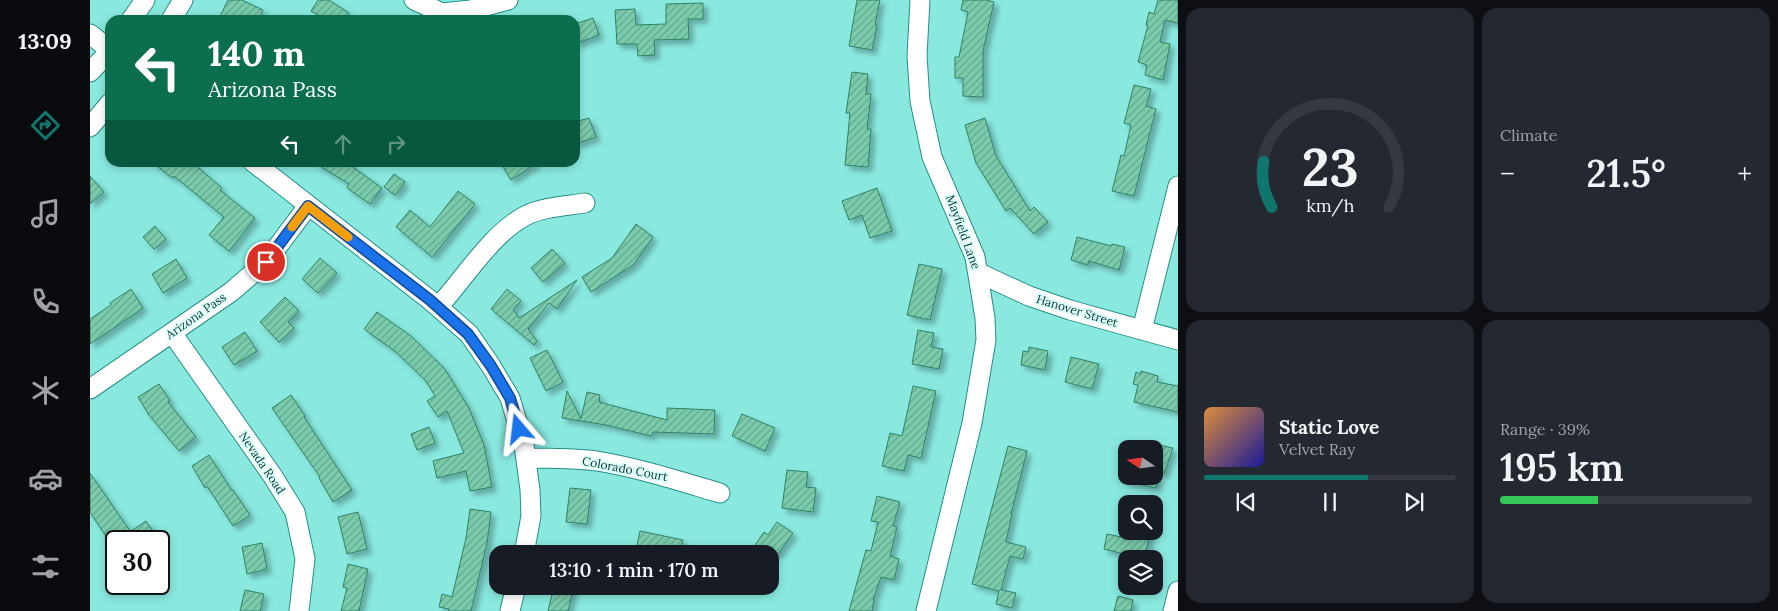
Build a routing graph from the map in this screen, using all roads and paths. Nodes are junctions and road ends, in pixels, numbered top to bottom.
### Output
1 (145, 0) edge
2 (183, 0) edge
3 (414, 0) edge
4 (508, 0) edge
5 (920, 0) edge
6 (134, 15) edge
7 (174, 15) edge
8 (90, 34) edge
9 (105, 46) edge
10 (105, 56) edge
11 (90, 72) edge
12 (105, 109) edge
13 (90, 127) edge
14 (259, 167) edge
15 (1178, 186) edge
16 (585, 203) dead end
17 (308, 206) junction
18 (979, 273) junction
19 (438, 307) junction
20 (1142, 330) junction
21 (172, 333) junction
22 (1178, 340) edge
23 (90, 389) edge
24 (527, 458) junction
25 (720, 493) dead end
26 (526, 545) edge
27 (1178, 591) edge
28 (514, 595) edge
29 (299, 611) edge
30 (510, 611) edge
31 (926, 611) edge
32 (1173, 611) edge

1 - 6 street
2 - 7 street
3 - 4 street
5 - 18 street, Mayfield Lane
8 - 9 street
10 - 11 street
12 - 13 street
14 - 17 street
15 - 20 street
16 - 19 street
17 - 19 street
17 - 21 street, Arizona Pass
18 - 20 street, Hanover Street
18 - 31 street, Mayfield Lane
19 - 24 street
20 - 22 street, Hanover Street
21 - 23 street, Arizona Pass
21 - 29 street, Nevada Road
24 - 25 street, Colorado Court
24 - 26 street
27 - 32 street
28 - 30 street

